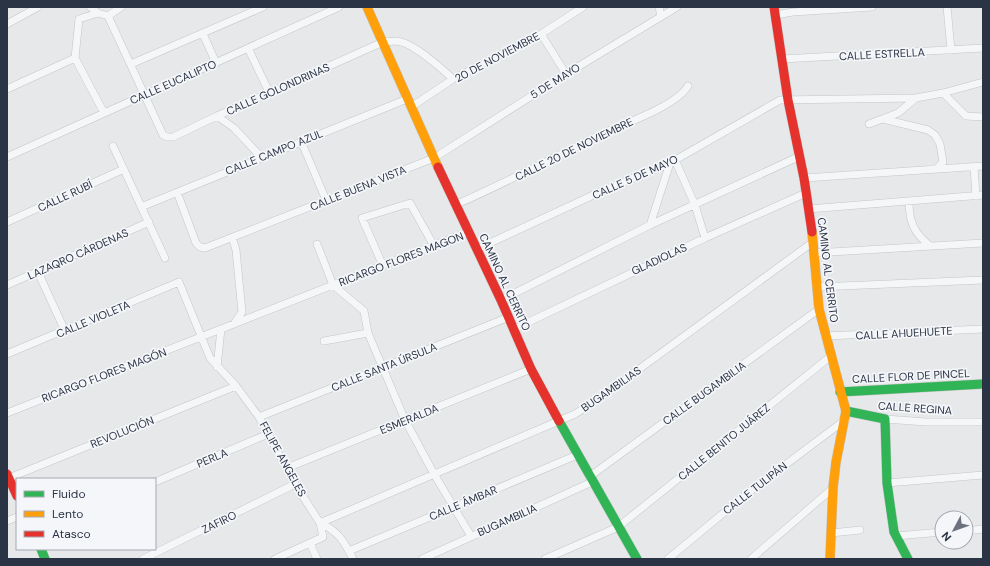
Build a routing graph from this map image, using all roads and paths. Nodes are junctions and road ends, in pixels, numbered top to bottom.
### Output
1 (38, 7) edge
2 (90, 7) edge
3 (121, 7) edge
4 (263, 7) edge
5 (339, 7) edge
6 (367, 7) edge
7 (583, 7) edge
8 (659, 7) edge
9 (678, 7) edge
10 (872, 7) edge
11 (947, 7) edge
12 (775, 11) edge
13 (98, 13) junction
14 (108, 16) junction
15 (661, 16) junction
16 (7, 24) edge
17 (203, 34) junction
18 (541, 34) junction
19 (383, 42) junction
20 (248, 48) junction
21 (983, 48) edge
22 (952, 50) junction
23 (75, 58) junction
24 (782, 59) junction
25 (216, 63) junction
26 (131, 64) junction
27 (566, 74) junction
28 (453, 79) junction
29 (983, 82) edge
30 (688, 86) dead end
31 (7, 88) edge
32 (269, 92) junction
33 (943, 93) junction
34 (144, 95) junction
35 (916, 98) junction
36 (788, 100) junction
37 (409, 103) junction
38 (104, 113) junction
39 (217, 116) junction
40 (983, 117) edge
41 (883, 119) junction
42 (869, 124) dead end
43 (301, 141) junction
44 (113, 146) dead end
45 (800, 156) junction
46 (7, 157) edge
47 (261, 157) junction
48 (434, 158) junction
49 (672, 161) junction
50 (983, 166) edge
51 (974, 167) junction
52 (124, 169) junction
53 (936, 169) junction
54 (804, 178) junction
55 (177, 192) junction
56 (806, 193) junction
57 (980, 196) edge
58 (326, 200) junction
59 (909, 201) junction
60 (455, 205) junction
61 (695, 205) junction
62 (141, 207) junction
63 (808, 209) junction
64 (7, 222) edge
65 (148, 222) junction
66 (650, 225) junction
67 (468, 232) junction
68 (232, 238) junction
69 (705, 238) junction
70 (813, 242) junction
71 (983, 243) edge
72 (317, 244) dead end
73 (434, 246) junction
74 (930, 246) junction
75 (477, 249) junction
76 (814, 253) junction
77 (165, 258) dead end
78 (383, 266) junction
79 (38, 272) junction
80 (983, 280) edge
81 (179, 282) joint
82 (7, 285) edge
83 (334, 285) junction
84 (817, 287) junction
85 (501, 300) junction
86 (819, 309) junction
87 (509, 317) junction
88 (234, 324) junction
89 (222, 329) junction
90 (514, 329) junction
91 (983, 329) edge
92 (65, 331) junction
93 (368, 333) junction
94 (825, 336) junction
95 (200, 337) junction
96 (324, 341) dead end
97 (7, 354) edge
98 (831, 356) junction
99 (217, 367) junction
100 (383, 367) junction
101 (531, 369) junction
102 (983, 384) edge
103 (236, 386) junction
104 (840, 392) junction
105 (7, 413) edge
106 (845, 416) junction
107 (259, 417) junction
108 (885, 419) junction
109 (405, 420) junction
110 (559, 420) junction
111 (983, 422) edge
112 (268, 434) junction
113 (577, 455) junction
114 (287, 468) junction
115 (434, 474) junction
116 (983, 475) edge
117 (8, 476) edge
118 (591, 480) junction
119 (156, 482) edge
120 (887, 483) junction
121 (296, 484) junction
122 (833, 488) junction
123 (16, 494) edge
124 (454, 506) junction
125 (320, 524) junction
126 (618, 527) junction
127 (860, 530) dead end
128 (831, 533) junction
129 (934, 533) edge
130 (471, 536) junction
131 (896, 536) junction
132 (310, 543) junction
133 (349, 551) junction
134 (143, 559) edge
135 (275, 559) edge
136 (317, 559) edge
137 (353, 559) edge
138 (422, 559) edge
139 (545, 559) edge
140 (637, 559) edge
141 (668, 559) edge
142 (751, 559) edge
143 (830, 559) edge
144 (908, 559) edge

1 - 16 street
2 - 13 street
3 - 14 street
4 - 17 street
5 - 20 street, CALLE EUCALIPTO
6 - 19 main road, CAMINO AL CERRITO
7 - 18 street, 20 DE NOVIEMBRE
8 - 15 street
9 - 15 street, 5 DE MAYO
10 - 12 street
11 - 22 street
12 - 24 main road, CAMINO AL CERRITO
13 - 14 street
13 - 23 street
14 - 26 street
15 - 27 street, 5 DE MAYO
17 - 25 street
17 - 26 street
18 - 27 street
18 - 28 street, 20 DE NOVIEMBRE
19 - 28 street
19 - 32 street, CALLE GOLONDRINAS
19 - 37 main road, CAMINO AL CERRITO
20 - 25 street, CALLE EUCALIPTO
20 - 32 street
21 - 22 street, CALLE ESTRELLA
22 - 24 street, CALLE ESTRELLA
23 - 31 street
23 - 38 street
24 - 36 main road, CAMINO AL CERRITO
25 - 34 street, CALLE EUCALIPTO
26 - 34 street
27 - 48 street, 5 DE MAYO
28 - 37 street, 20 DE NOVIEMBRE
29 - 33 street, CALLE 5 DE MAYO
30 - 60 street, CALLE 20 DE NOVIEMBRE
32 - 39 street, CALLE GOLONDRINAS
33 - 35 street, CALLE 5 DE MAYO
33 - 40 street
34 - 38 street, CALLE EUCALIPTO
34 - 39 street, CALLE GOLONDRINAS
35 - 36 street, CALLE 5 DE MAYO
35 - 41 street
36 - 45 main road, CAMINO AL CERRITO
36 - 49 street, CALLE 5 DE MAYO
37 - 43 street, CALLE CAMPO AZUL
37 - 48 main road, CAMINO AL CERRITO
38 - 46 street, CALLE EUCALIPTO
39 - 47 street
41 - 42 street
41 - 53 street
43 - 47 street, CALLE CAMPO AZUL
43 - 58 street
44 - 52 street
45 - 54 main road, CAMINO AL CERRITO
45 - 61 street
47 - 55 street, CALLE CAMPO AZUL
48 - 58 street, CALLE BUENA VISTA
48 - 60 main road, CAMINO AL CERRITO
49 - 61 street
49 - 66 street
49 - 75 street, CALLE 5 DE MAYO
50 - 51 street
51 - 53 street
51 - 57 street
52 - 62 street
52 - 64 street, CALLE RUBÍ
53 - 54 street
54 - 56 main road, CAMINO AL CERRITO
55 - 62 street, CALLE CAMPO AZUL
55 - 68 street, CALLE BUENA VISTA
56 - 63 main road, CAMINO AL CERRITO
56 - 69 street, GLADIOLAS
57 - 59 street
58 - 68 street, CALLE BUENA VISTA
59 - 63 street
59 - 74 street
60 - 67 main road, CAMINO AL CERRITO
61 - 66 street
61 - 69 street
62 - 65 street
63 - 70 main road, CAMINO AL CERRITO
65 - 77 street
65 - 79 street, LAZAQRO CÁRDENAS
66 - 85 street
67 - 73 street, RICARGO FLORES MAGON
67 - 75 main road, CAMINO AL CERRITO
68 - 88 street
69 - 90 street, GLADIOLAS
70 - 76 main road, CAMINO AL CERRITO
70 - 110 street, BUGAMBILIAS
71 - 74 street
72 - 83 street
73 - 78 street, RICARGO FLORES MAGON
73 - 78 street
74 - 76 street
75 - 85 main road, CAMINO AL CERRITO
76 - 84 main road, CAMINO AL CERRITO
78 - 83 street, RICARGO FLORES MAGON
79 - 82 street, LAZAQRO CÁRDENAS
79 - 92 street
80 - 84 street
81 - 92 street, CALLE VIOLETA
81 - 95 street, FELIPE ANGELES
83 - 88 street
83 - 93 street
84 - 86 main road, CAMINO AL CERRITO
85 - 87 main road, CAMINO AL CERRITO
86 - 94 main road, CAMINO AL CERRITO
86 - 118 street, CALLE BUGAMBILIA
87 - 90 main road, CAMINO AL CERRITO
87 - 100 street, CALLE SANTA ÚRSULA
88 - 89 street
89 - 95 street
89 - 99 street
90 - 101 main road, CAMINO AL CERRITO
91 - 94 street, CALLE AHUEHUETE
92 - 97 street, CALLE VIOLETA
93 - 96 street
93 - 100 street
94 - 98 main road, CAMINO AL CERRITO
95 - 99 street, FELIPE ANGELES
95 - 105 street, RICARGO FLORES MAGÓN
98 - 104 main road, CAMINO AL CERRITO
98 - 126 street, CALLE BENITO JUÁREZ
99 - 103 street, FELIPE ANGELES
100 - 107 street, CALLE SANTA ÚRSULA
100 - 109 street
101 - 109 street, ESMERALDA
101 - 110 main road, CAMINO AL CERRITO
102 - 104 main road, CALLE FLOR DE PINCEL
103 - 107 street, FELIPE ANGELES
103 - 117 street, REVOLUCIÓN
104 - 106 main road, CAMINO AL CERRITO
106 - 108 main road, CALLE REGINA
106 - 122 main road, CAMINO AL CERRITO
106 - 141 street, CALLE TULIPÁN
107 - 112 street, FELIPE ANGELES
108 - 111 street, CALLE REGINA
108 - 120 main road
109 - 114 street, ESMERALDA
109 - 115 street
110 - 113 main road, CAMINO AL CERRITO
110 - 115 street, BUGAMBILIAS
112 - 114 street, FELIPE ANGELES
112 - 119 street, PERLA
113 - 118 main road, CAMINO AL CERRITO
113 - 124 street, CALLE ÁMBAR
114 - 121 street, FELIPE ANGELES
115 - 124 street
115 - 125 street, BUGAMBILIAS
116 - 120 street
117 - 123 main road
118 - 126 main road, CAMINO AL CERRITO
118 - 130 street, BUGAMBILIA
120 - 131 main road
121 - 125 street, FELIPE ANGELES
121 - 134 street, ZAFIRO
122 - 128 main road, CAMINO AL CERRITO
122 - 142 street
124 - 130 street
124 - 133 street, CALLE ÁMBAR
125 - 132 street, FELIPE ANGELES
125 - 133 street
126 - 139 street, CALLE BENITO JUÁREZ
126 - 140 main road, CAMINO AL CERRITO
127 - 128 street
128 - 143 main road, CAMINO AL CERRITO
129 - 131 street
130 - 138 street, BUGAMBILIA
131 - 144 main road
132 - 135 street
132 - 136 street
133 - 137 street

